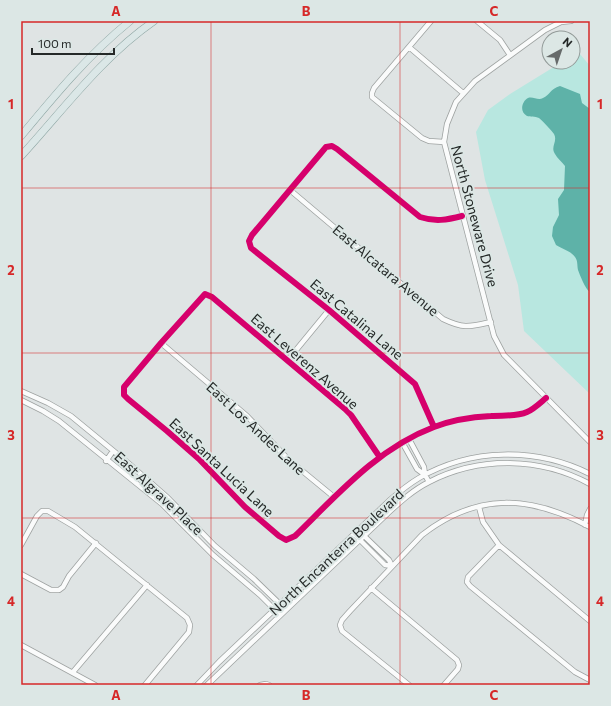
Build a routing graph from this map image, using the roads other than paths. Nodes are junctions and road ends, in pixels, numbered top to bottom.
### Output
1 (130, 21) edge
2 (154, 21) edge
3 (431, 21) edge
4 (477, 21) edge
5 (571, 21) edge
6 (560, 22) edge
7 (409, 47) junction
8 (510, 55) junction
9 (463, 93) junction
10 (21, 136) edge
11 (444, 142) junction
12 (21, 156) edge
13 (290, 190) junction
14 (462, 216) junction
15 (329, 310) junction
16 (491, 322) junction
17 (161, 343) junction
18 (287, 361) junction
19 (21, 391) edge
20 (546, 398) junction
21 (21, 400) edge
22 (434, 427) junction
23 (409, 439) junction
24 (402, 442) junction
25 (590, 442) edge
26 (114, 450) junction
27 (379, 456) junction
28 (106, 460) junction
29 (590, 474) edge
30 (425, 475) junction
31 (429, 482) junction
32 (590, 484) edge
33 (334, 497) junction
34 (479, 507) junction
35 (590, 509) edge
36 (590, 520) edge
37 (585, 525) junction
38 (590, 527) edge
39 (358, 530) junction
40 (354, 534) junction
41 (364, 536) junction
42 (360, 540) junction
43 (96, 543) junction
44 (21, 545) edge
45 (499, 545) junction
46 (392, 566) junction
47 (21, 574) edge
48 (147, 585) junction
49 (371, 588) junction
50 (280, 604) junction
51 (274, 610) junction
52 (286, 610) junction
53 (280, 615) junction
54 (590, 621) edge
55 (21, 645) edge
56 (73, 672) junction
57 (590, 680) edge
58 (95, 685) edge
59 (145, 685) edge
60 (197, 685) edge
61 (207, 685) edge
62 (409, 685) edge
63 (444, 685) edge

1 - 10 main road
2 - 12 main road
3 - 7 street
4 - 8 street
5 - 6 street, North Stoneware Drive
6 - 8 street, North Stoneware Drive
7 - 9 street
7 - 11 street
8 - 9 street, North Stoneware Drive
9 - 11 street, North Stoneware Drive
11 - 14 street, North Stoneware Drive
13 - 14 street
13 - 15 street, East Catalina Lane
13 - 16 street, East Alcatara Avenue
14 - 16 street, North Stoneware Drive
15 - 18 street
15 - 22 street, East Catalina Lane
16 - 20 street, North Stoneware Drive
17 - 18 street, East Leverenz Avenue
17 - 33 street, East Los Andes Lane
17 - 33 street, East Santa Lucia Lane
18 - 27 street, East Leverenz Avenue
19 - 26 street, East Algrave Place
20 - 22 street
20 - 25 street, North Stoneware Drive
21 - 28 street, East Algrave Place
22 - 23 street
23 - 24 street
23 - 30 street
24 - 27 street
24 - 30 street
26 - 28 street
26 - 50 street, East Algrave Place
27 - 33 street
28 - 51 street, East Algrave Place
29 - 30 street, North Encanterra Boulevard
30 - 31 street
30 - 39 street, North Encanterra Boulevard
31 - 32 street, North Encanterra Boulevard
31 - 41 street, North Encanterra Boulevard
34 - 37 street
34 - 45 street
34 - 46 street
35 - 37 street
36 - 37 street
37 - 38 street
39 - 40 street, North Encanterra Boulevard
39 - 41 street
40 - 42 street
40 - 50 street, North Encanterra Boulevard
41 - 42 street, North Encanterra Boulevard
41 - 46 street
42 - 46 street
42 - 52 street, North Encanterra Boulevard
43 - 44 street
43 - 47 street
43 - 48 street
45 - 54 street
45 - 57 street
46 - 49 street
48 - 56 street
48 - 59 street
49 - 62 street
49 - 63 street
50 - 51 street, North Encanterra Boulevard
50 - 52 street, East Algrave Place
51 - 53 street, East Algrave Place
51 - 60 street, North Encanterra Boulevard
52 - 53 street, North Encanterra Boulevard
53 - 61 street, North Encanterra Boulevard
55 - 56 street
56 - 58 street

